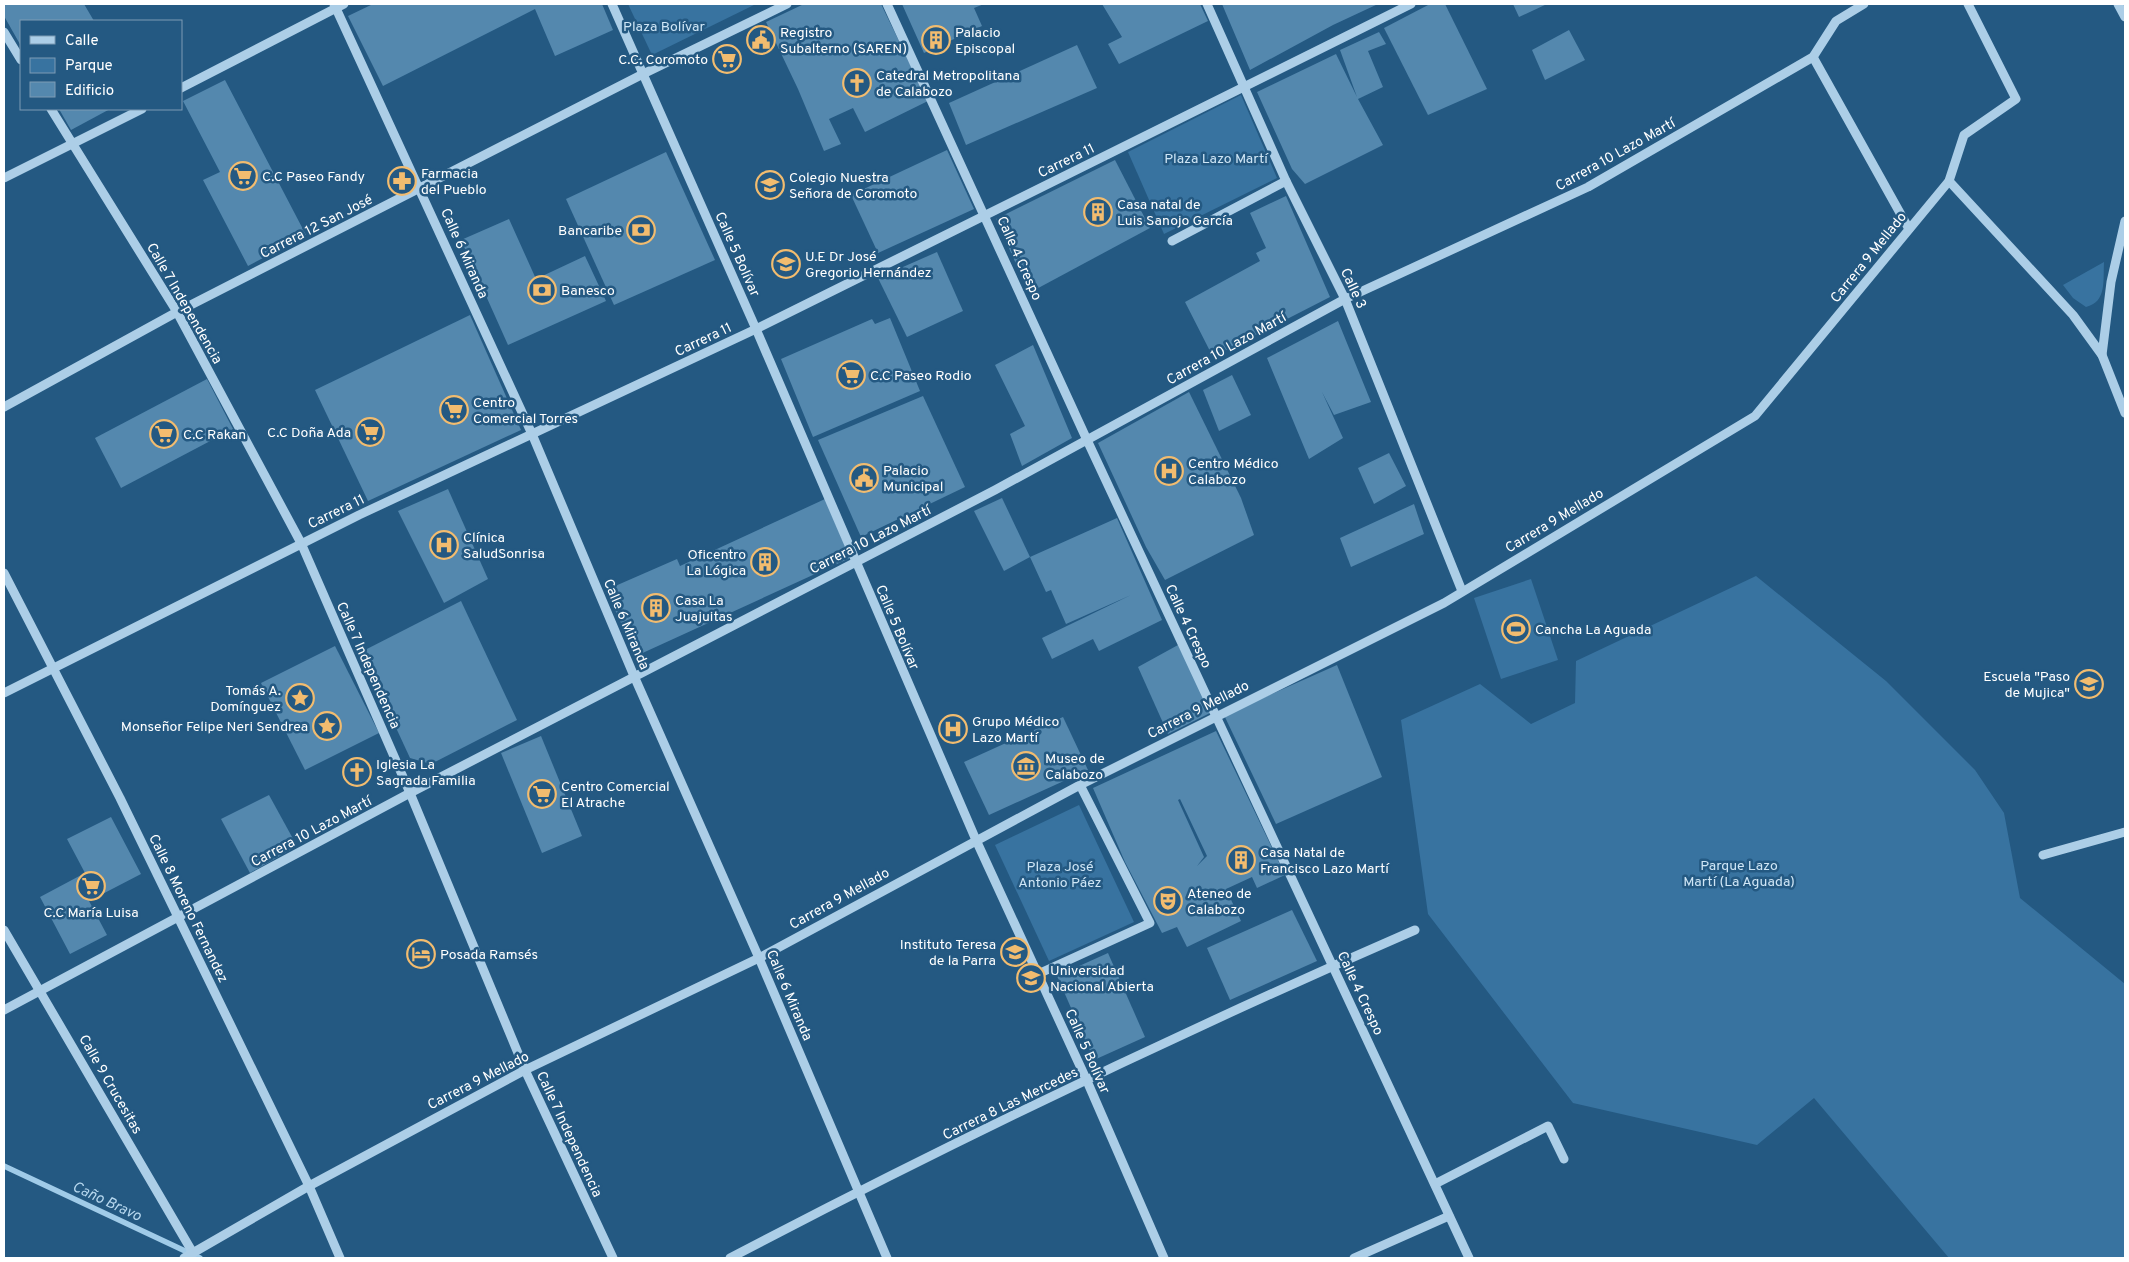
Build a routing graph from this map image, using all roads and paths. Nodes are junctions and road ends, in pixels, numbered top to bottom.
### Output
1 (612, 4) edge
2 (787, 4) edge
3 (887, 4) edge
4 (1207, 4) edge
5 (1410, 4) edge
6 (1864, 4) edge
7 (1968, 4) edge
8 (2118, 4) edge
9 (338, 5) edge
10 (2125, 17) edge
11 (4, 32) edge
12 (1813, 57) junction
13 (20, 58) edge
14 (643, 74) junction
15 (182, 87) edge
16 (1244, 87) junction
17 (51, 110) edge
18 (140, 110) edge
19 (72, 145) junction
20 (4, 178) edge
21 (1286, 181) junction
22 (1949, 181) junction
23 (421, 189) junction
24 (985, 215) junction
25 (2125, 221) edge
26 (1909, 229) junction
27 (1172, 240) dead end
28 (1345, 298) junction
29 (176, 312) junction
30 (756, 329) junction
31 (2102, 354) junction
32 (4, 407) edge
33 (2125, 413) edge
34 (532, 434) junction
35 (1087, 440) junction
36 (301, 543) junction
37 (855, 562) junction
38 (4, 573) edge
39 (1462, 591) junction
40 (52, 668) junction
41 (634, 676) junction
42 (4, 693) edge
43 (1216, 715) junction
44 (1080, 785) junction
45 (410, 793) junction
46 (2125, 832) edge
47 (976, 840) junction
48 (2043, 855) dead end
49 (178, 918) junction
50 (4, 930) edge
51 (1415, 930) dead end
52 (759, 958) junction
53 (1333, 965) junction
54 (1038, 974) junction
55 (41, 991) junction
56 (4, 1010) edge
57 (525, 1070) junction
58 (1087, 1081) junction
59 (1564, 1159) dead end
60 (1435, 1184) junction
61 (309, 1186) junction
62 (858, 1192) junction
63 (1449, 1216) junction
64 (193, 1253) junction
65 (184, 1258) edge
66 (340, 1258) edge
67 (613, 1258) edge
68 (730, 1258) edge
69 (887, 1258) edge
70 (1164, 1258) edge
71 (1354, 1258) edge
72 (1469, 1258) edge

1 - 14 street, Calle 5 Bolívar
2 - 14 street, Carrera 12 San José
3 - 24 street, Calle 4 Crespo
4 - 16 street, Calle 3
5 - 16 street, Carrera 11
6 - 12 street, Carrera 10 Lazo Martí
7 - 22 street, Carrera 9 Mellado
8 - 10 street
9 - 15 street
9 - 23 street, Calle 6 Miranda
11 - 13 street
12 - 26 street
12 - 28 street, Carrera 10 Lazo Martí
14 - 23 street, Carrera 12 San José
14 - 30 street, Calle 5 Bolívar
16 - 21 street, Calle 3
16 - 24 street, Carrera 11
17 - 19 street, Calle 7 Independencia
18 - 19 street
19 - 20 street
19 - 29 street, Calle 7 Independencia
21 - 27 street
21 - 28 street, Calle 3
22 - 26 street, Carrera 9 Mellado
22 - 31 street
23 - 29 street, Carrera 12 San José
23 - 34 street, Calle 6 Miranda
24 - 30 street, Carrera 11
24 - 35 street, Calle 4 Crespo
25 - 31 street
26 - 39 street, Carrera 9 Mellado
28 - 35 street, Carrera 10 Lazo Martí
28 - 39 street, Calle 3
29 - 32 street, Carrera 12 San José
29 - 36 street, Calle 7 Independencia
30 - 34 street, Carrera 11
30 - 37 street, Calle 5 Bolívar
31 - 33 street
34 - 36 street, Carrera 11
34 - 41 street, Calle 6 Miranda
35 - 37 street, Carrera 10 Lazo Martí
35 - 43 street, Calle 4 Crespo
36 - 40 street, Carrera 11
36 - 45 street, Calle 7 Independencia
37 - 41 street, Carrera 10 Lazo Martí
37 - 47 street, Calle 5 Bolívar
38 - 40 street, Calle 8 Moreno Fernandez
39 - 43 street, Carrera 9 Mellado
40 - 42 street, Carrera 11
40 - 49 street, Calle 8 Moreno Fernandez
41 - 45 street, Carrera 10 Lazo Martí
41 - 52 street, Calle 6 Miranda
43 - 44 street, Carrera 9 Mellado
43 - 53 street, Calle 4 Crespo
44 - 47 street, Carrera 9 Mellado
44 - 54 street
45 - 49 street, Carrera 10 Lazo Martí
45 - 57 street, Calle 7 Independencia
46 - 48 street
47 - 52 street, Carrera 9 Mellado
47 - 54 street, Calle 5 Bolívar
49 - 55 street, Carrera 10 Lazo Martí
49 - 61 street, Calle 8 Moreno Fernandez
50 - 55 street, Calle 9 Crucesitas
51 - 53 street, Carrera 8 Las Mercedes
52 - 57 street, Carrera 9 Mellado
52 - 62 street, Calle 6 Miranda
53 - 58 street, Carrera 8 Las Mercedes
53 - 60 street, Calle 4 Crespo
54 - 58 street, Calle 5 Bolívar
55 - 56 street, Carrera 10 Lazo Martí
55 - 64 street, Calle 9 Crucesitas
57 - 61 street, Carrera 9 Mellado
57 - 67 street, Calle 7 Independencia
58 - 62 street, Carrera 8 Las Mercedes
58 - 70 street, Calle 5 Bolívar
59 - 60 street
60 - 63 street, Calle 4 Crespo
61 - 64 street, Carrera 9 Mellado
61 - 66 street, Calle 8 Moreno Fernandez
62 - 68 street, Carrera 8 Las Mercedes
62 - 69 street, Calle 6 Miranda
63 - 71 street
63 - 72 street, Calle 4 Crespo
64 - 65 street, Carrera 9 Mellado

